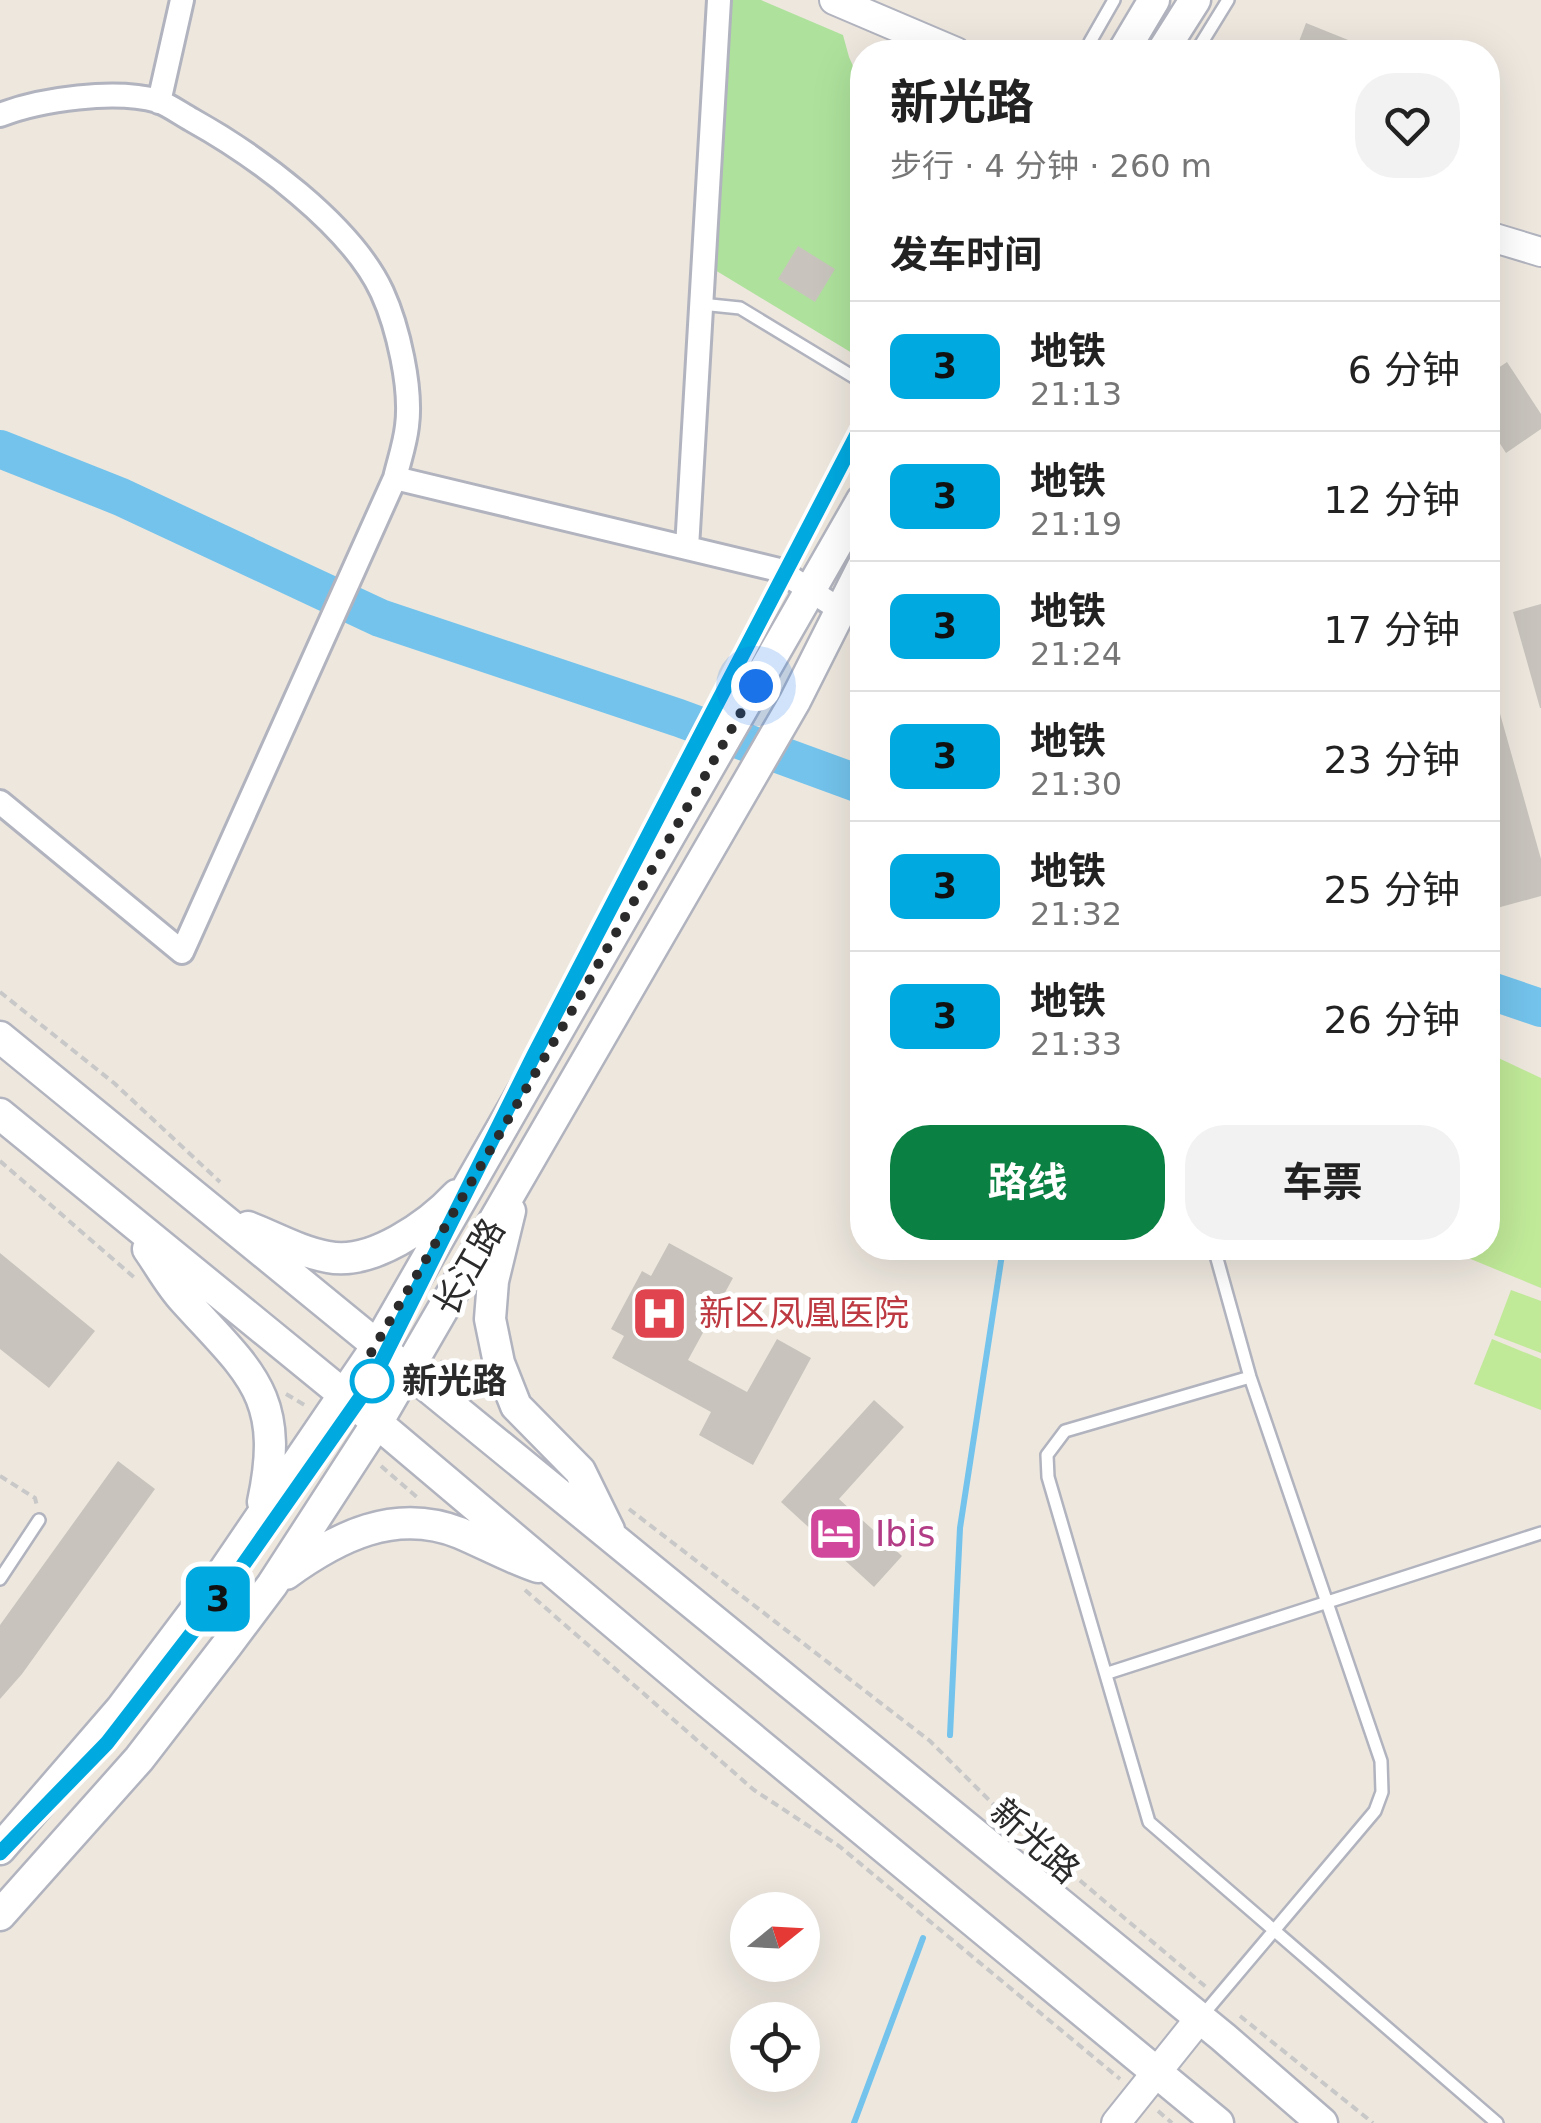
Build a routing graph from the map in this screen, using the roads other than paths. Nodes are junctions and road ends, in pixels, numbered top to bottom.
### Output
1 (182, 0) edge
2 (719, 0) edge
3 (834, 0) edge
4 (1114, 0) edge
5 (1154, 0) edge
6 (1195, 0) edge
7 (1228, 0) edge
8 (928, 40) edge
9 (1091, 40) edge
10 (1130, 40) edge
11 (1170, 40) edge
12 (1203, 40) edge
13 (159, 102) junction
14 (0, 115) edge
15 (1500, 240) edge
16 (1541, 252) edge
17 (702, 304) junction
18 (850, 375) edge
19 (394, 478) junction
20 (850, 521) edge
21 (688, 548) junction
22 (850, 589) edge
23 (810, 591) junction
24 (839, 609) junction
25 (0, 802) edge
26 (0, 1037) edge
27 (0, 1114) edge
28 (480, 1171) junction
29 (514, 1186) junction
30 (222, 1202) junction
31 (126, 1218) junction
32 (1217, 1260) edge
33 (377, 1346) junction
34 (415, 1360) junction
35 (1250, 1376) junction
36 (336, 1407) junction
37 (378, 1423) junction
38 (39, 1520) road end
39 (259, 1520) junction
40 (1541, 1532) edge
41 (615, 1542) junction
42 (555, 1573) junction
43 (0, 1579) edge
44 (272, 1585) junction
45 (1328, 1602) junction
46 (1108, 1673) junction
47 (0, 1849) edge
48 (0, 1915) edge
49 (1276, 1929) junction
50 (1209, 2008) junction
51 (1148, 2084) junction
52 (1116, 2123) edge
53 (1218, 2123) edge
54 (1322, 2123) edge
55 (1497, 2123) edge

1 - 13 street
2 - 17 street
3 - 8 street
4 - 9 lane
5 - 10 main road
6 - 11 main road
7 - 12 lane
13 - 14 street
13 - 19 street
15 - 16 street
17 - 18 lane
17 - 21 street
19 - 21 street
19 - 25 street
20 - 23 main road, 长江路
21 - 23 street
22 - 24 main road, 长江路
23 - 24 street
23 - 28 main road, 长江路
24 - 29 main road, 长江路
26 - 30 main road, 新光路
27 - 31 main road
28 - 30 main road
28 - 33 main road, 长江路
29 - 34 main road, 长江路
29 - 41 main road
30 - 33 main road, 新光路
31 - 36 main road
31 - 39 main road
32 - 35 lane
33 - 34 main road, 新光路
33 - 36 main road, 长江路
34 - 37 main road, 长江路
34 - 41 main road, 新光路
35 - 45 lane
35 - 46 lane
36 - 37 main road
36 - 39 main road, 长江路
37 - 42 main road
37 - 44 main road, 长江路
38 - 43 lane
39 - 47 main road, 长江路
40 - 45 lane
41 - 50 main road, 新光路
42 - 44 main road
42 - 51 main road
44 - 48 main road, 长江路
45 - 46 lane
45 - 49 lane
46 - 49 lane
49 - 50 lane
49 - 55 lane
50 - 51 street
50 - 54 main road, 新光路
51 - 52 street
51 - 53 main road

